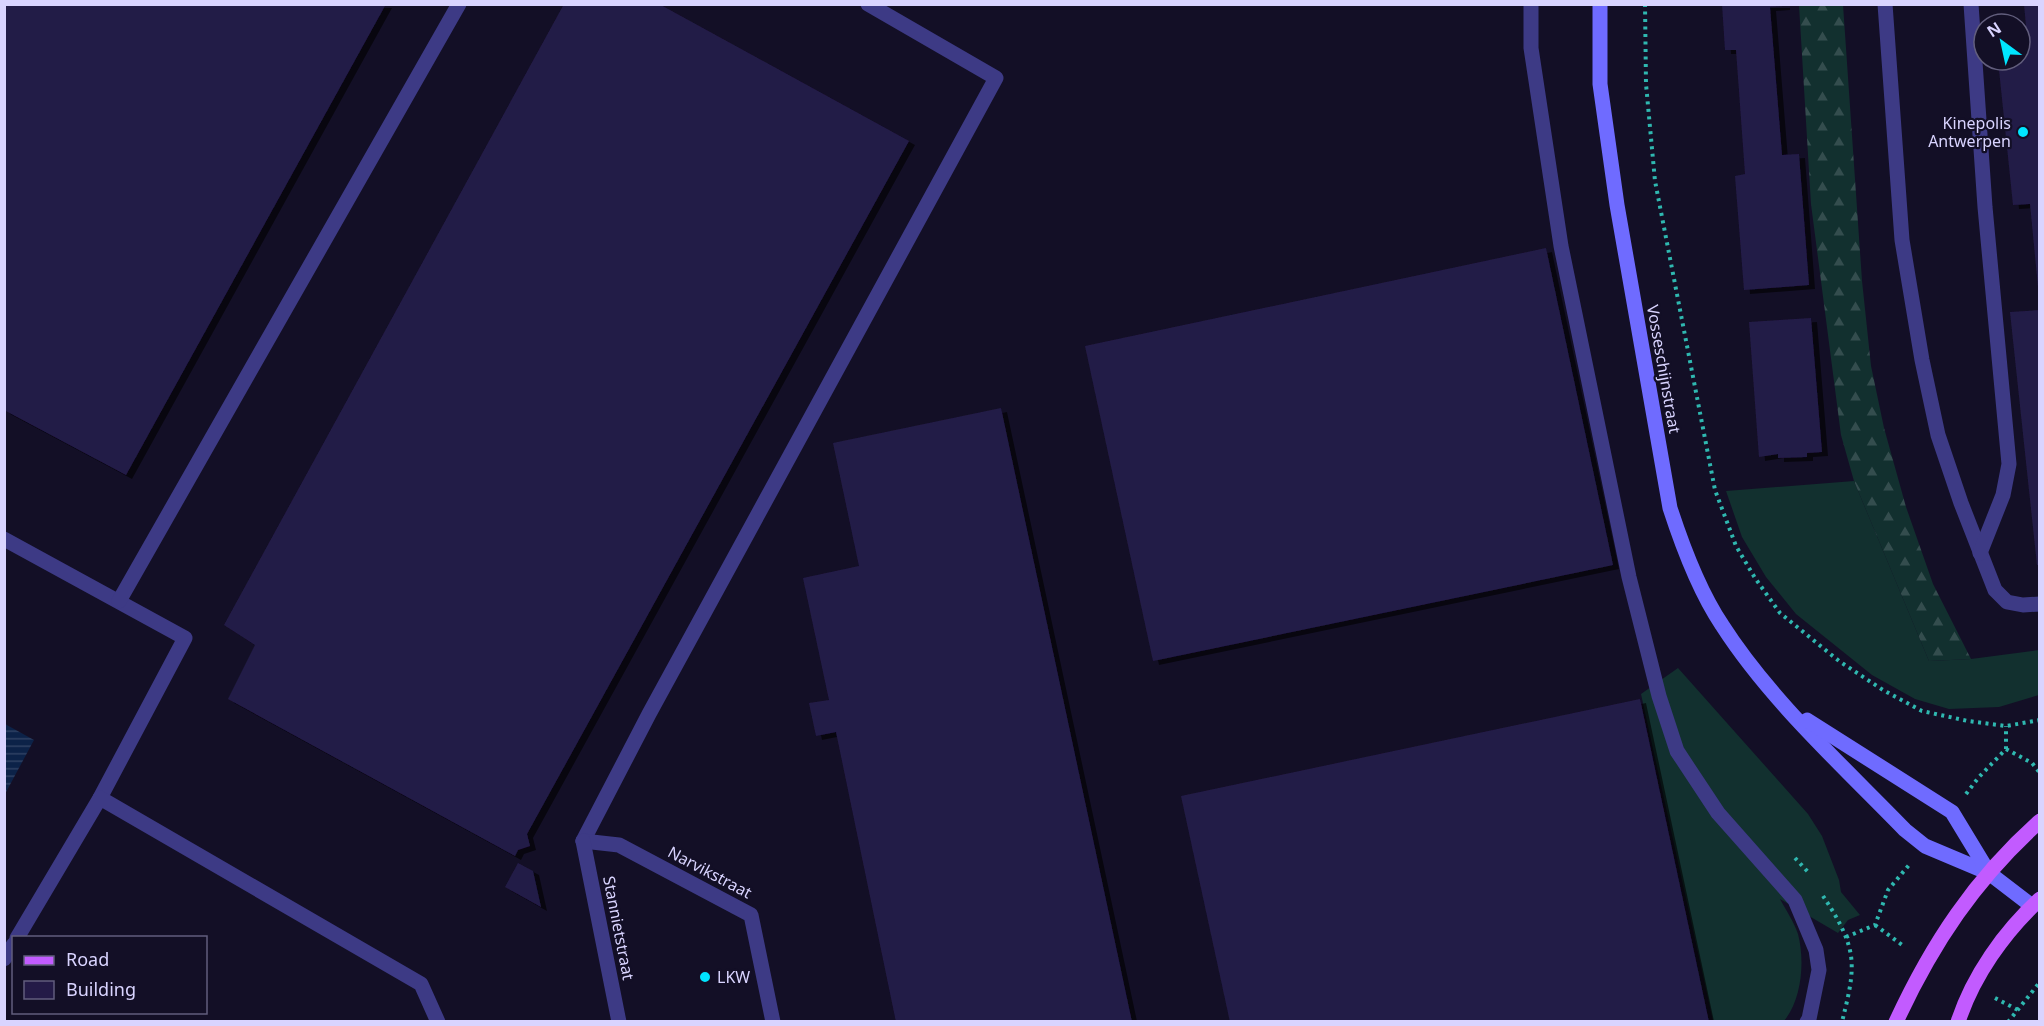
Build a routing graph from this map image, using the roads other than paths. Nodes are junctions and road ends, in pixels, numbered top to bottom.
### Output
1 (459, 4) edge
2 (868, 4) edge
3 (1531, 4) edge
4 (1600, 4) edge
5 (1885, 4) edge
6 (1971, 4) edge
7 (4, 539) edge
8 (1980, 553) junction
9 (119, 602) junction
10 (2040, 604) edge
11 (1787, 708) junction
12 (99, 798) junction
13 (2040, 821) edge
14 (583, 840) junction
15 (1989, 873) junction
16 (2037, 906) edge
17 (18, 936) edge
18 (438, 1022) edge
19 (619, 1022) edge
20 (773, 1022) edge
21 (1807, 1022) edge
22 (1896, 1022) edge
23 (1958, 1022) edge

1 - 9 lane
2 - 14 lane
3 - 21 lane
4 - 11 street, Vosseschijnstraat
5 - 8 lane
6 - 8 lane
7 - 9 lane
8 - 10 lane
9 - 12 lane
11 - 15 street, Vosseschijnstraat
11 - 15 street, Vosseschijnstraat
12 - 17 lane
12 - 18 lane
13 - 15 main road
14 - 19 lane, Stannietstraat
14 - 20 lane, Narvikstraat
15 - 16 street, Vosseschijnstraat
15 - 22 main road
16 - 23 main road

